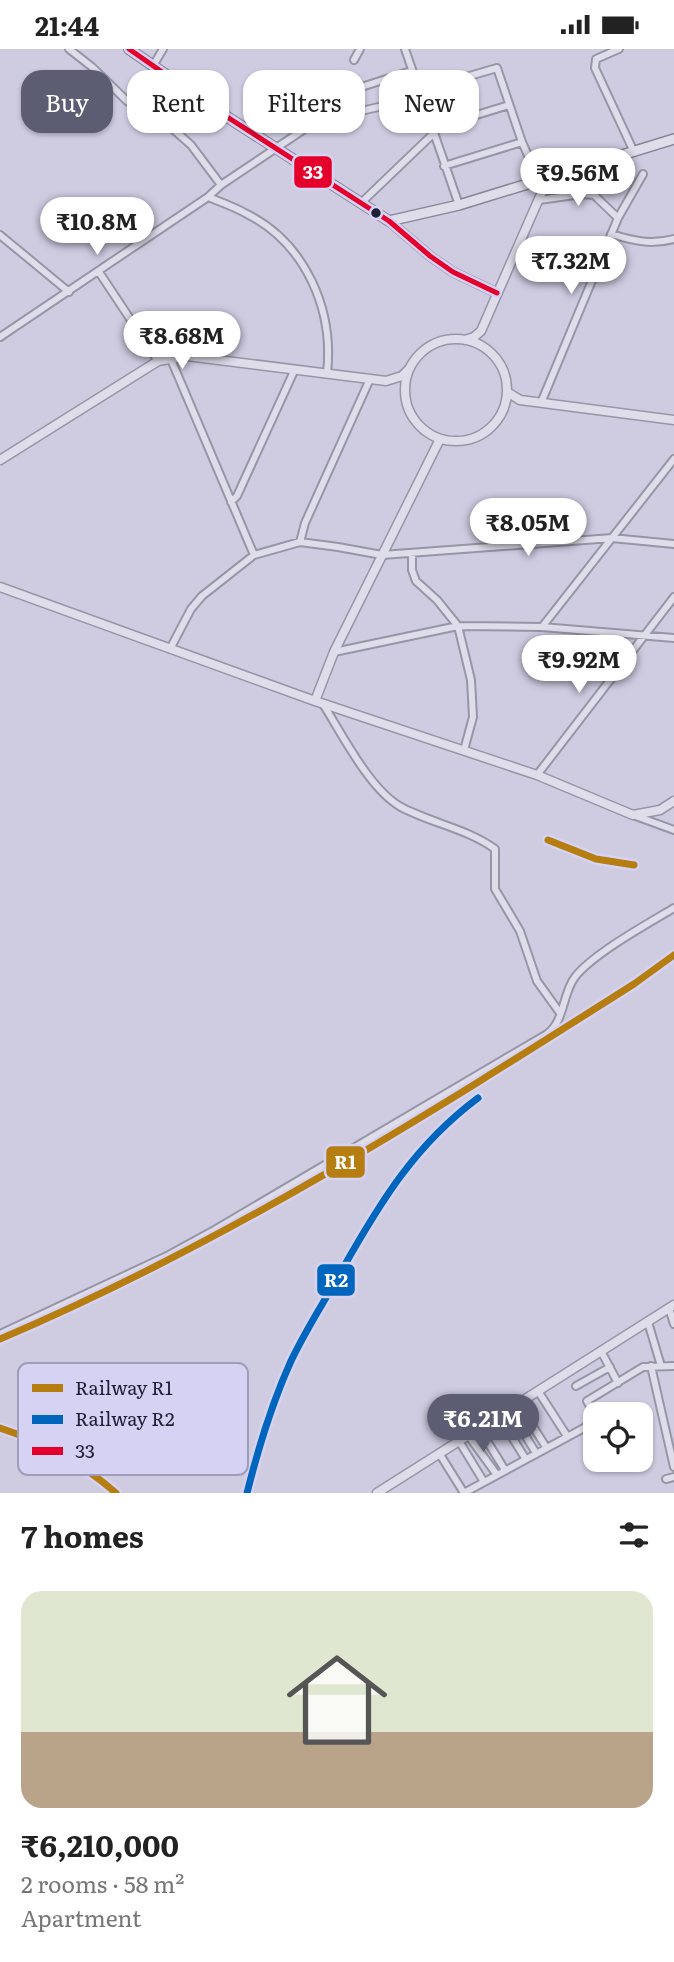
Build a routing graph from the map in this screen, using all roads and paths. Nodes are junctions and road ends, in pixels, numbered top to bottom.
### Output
1 (69, 49) edge
2 (129, 49) edge
3 (163, 49) edge
4 (360, 49) edge
5 (405, 49) edge
6 (619, 49) edge
7 (354, 60) dead end
8 (153, 65) junction
9 (411, 70) edge
10 (479, 73) edge
11 (509, 105) junction
12 (379, 107) edge
13 (479, 116) edge
14 (431, 133) edge
15 (432, 133) edge
16 (674, 139) edge
17 (522, 142) junction
18 (277, 149) junction
19 (634, 152) junction
20 (444, 166) junction
21 (643, 174) dead end
22 (544, 179) junction
23 (221, 185) junction
24 (208, 197) junction
25 (539, 200) junction
26 (361, 203) junction
27 (458, 205) junction
28 (618, 218) junction
29 (390, 221) junction
30 (611, 234) junction
31 (0, 235) edge
32 (674, 239) edge
33 (99, 272) junction
34 (69, 292) junction
35 (497, 293) junction
36 (481, 331) junction
37 (0, 337) edge
38 (465, 340) junction
39 (485, 348) junction
40 (170, 357) junction
41 (158, 361) junction
42 (410, 368) junction
43 (295, 369) junction
44 (327, 373) junction
45 (370, 379) junction
46 (386, 381) junction
47 (507, 392) junction
48 (405, 394) junction
49 (520, 400) junction
50 (541, 403) junction
51 (504, 406) junction
52 (674, 420) edge
53 (440, 439) junction
54 (674, 459) edge
55 (0, 460) edge
56 (231, 502) junction
57 (612, 538) junction
58 (299, 543) junction
59 (674, 544) edge
60 (412, 554) junction
61 (254, 555) junction
62 (382, 555) junction
63 (0, 587) edge
64 (674, 597) edge
65 (458, 627) junction
66 (542, 627) junction
67 (646, 635) junction
68 (674, 638) edge
69 (170, 649) junction
70 (334, 652) junction
71 (319, 702) junction
72 (464, 750) junction
73 (537, 775) junction
74 (674, 801) edge
75 (633, 815) junction
76 (674, 830) edge
77 (674, 908) edge
78 (560, 1013) junction
79 (672, 1307) edge
80 (648, 1322) junction
81 (674, 1324) edge
82 (0, 1334) edge
83 (601, 1351) junction
84 (651, 1366) junction
85 (661, 1366) junction
86 (674, 1366) edge
87 (610, 1367) junction
88 (618, 1383) junction
89 (576, 1387) dead end
90 (538, 1391) junction
91 (588, 1402) edge
92 (519, 1403) junction
93 (509, 1409) junction
94 (499, 1416) junction
95 (479, 1428) junction
96 (583, 1428) edge
97 (468, 1435) junction
98 (567, 1436) junction
99 (459, 1441) junction
100 (546, 1447) junction
101 (439, 1453) junction
102 (536, 1453) junction
103 (525, 1458) junction
104 (674, 1467) edge
105 (505, 1470) junction
106 (498, 1475) junction
107 (484, 1482) junction
108 (390, 1490) edge
109 (377, 1493) edge
110 (464, 1493) edge

1 - 23 street
2 - 8 main road
3 - 8 street
4 - 7 street
5 - 9 street
6 - 19 street
8 - 18 main road
10 - 11 street
11 - 13 street
11 - 17 street
12 - 18 street
14 - 26 street
15 - 20 street
16 - 19 main road
17 - 20 street
17 - 22 street
18 - 23 street
18 - 26 main road
19 - 22 main road
20 - 27 street
21 - 28 street
22 - 25 street
22 - 27 main road
23 - 24 street
24 - 33 street
24 - 44 street
25 - 28 street
25 - 35 street
26 - 29 main road
27 - 29 main road
28 - 30 street
29 - 35 street
30 - 32 street
30 - 50 street
31 - 34 street
33 - 34 street
33 - 41 street
34 - 37 street
35 - 36 street
36 - 38 street
36 - 39 street
38 - 39 street
38 - 42 street
39 - 47 street
40 - 41 street
40 - 43 street
40 - 56 street
41 - 55 street
42 - 46 street
42 - 48 street
43 - 44 street
43 - 56 street
44 - 45 street
45 - 46 street
45 - 58 street
46 - 48 street
47 - 49 street
47 - 51 street
48 - 53 street
49 - 50 street
49 - 51 street
50 - 52 street
51 - 53 street
53 - 62 street
54 - 57 street
56 - 61 street
57 - 59 street
57 - 60 street
57 - 66 street
58 - 61 street
58 - 62 street
60 - 62 street
60 - 65 street
61 - 69 street
62 - 70 street
63 - 69 street
64 - 67 street
65 - 66 street
65 - 70 street
65 - 72 street
66 - 67 street
67 - 68 street
67 - 73 street
69 - 71 street
70 - 71 street
71 - 72 street
71 - 78 street
72 - 73 street
73 - 75 street
74 - 75 street
75 - 76 street
77 - 78 street
78 - 82 street
79 - 80 street
79 - 81 street
80 - 83 street
80 - 85 street
83 - 87 street
83 - 90 street
84 - 85 street
84 - 88 street
84 - 104 street
85 - 86 street
87 - 88 street
87 - 89 street
88 - 91 street
90 - 92 street
90 - 98 street
92 - 93 street
92 - 100 street
93 - 94 street
93 - 102 street
94 - 95 street
94 - 103 street
95 - 97 street
95 - 105 street
96 - 98 street
97 - 99 street
97 - 106 street
98 - 100 street
99 - 101 street
99 - 107 street
100 - 102 street
101 - 108 street
101 - 110 street
102 - 103 street
103 - 105 street
105 - 106 street
106 - 107 street
107 - 110 street
108 - 109 street

